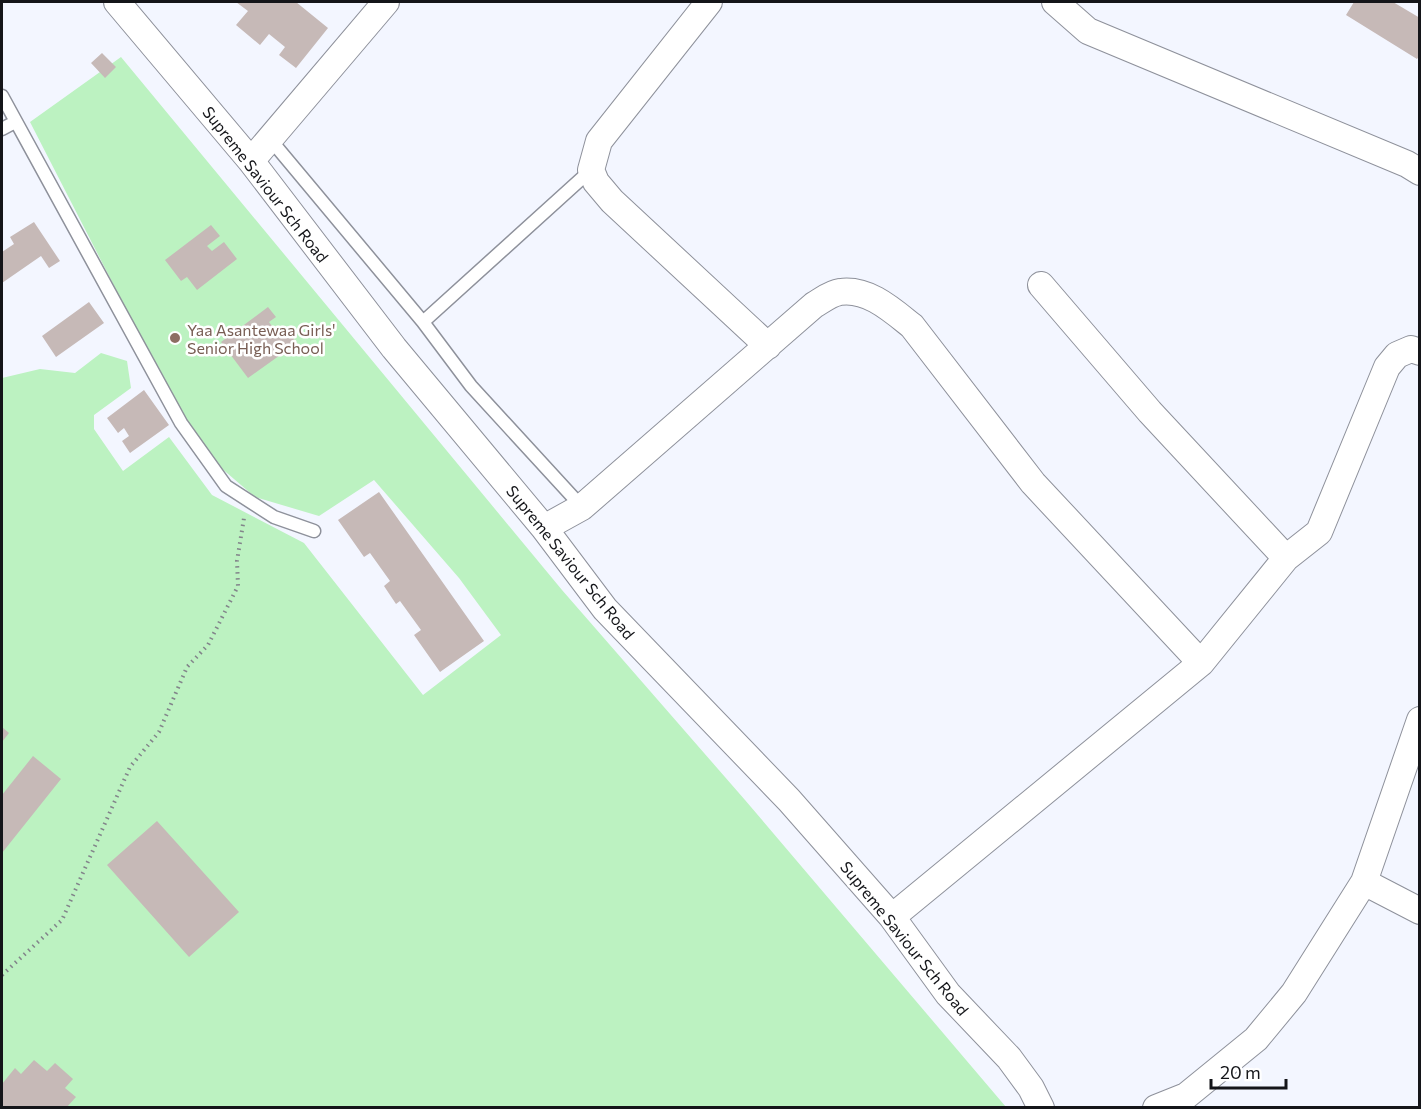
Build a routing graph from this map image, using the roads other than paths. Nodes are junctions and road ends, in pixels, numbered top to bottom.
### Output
1 (117, 2) edge
2 (386, 2) edge
3 (709, 2) edge
4 (1055, 2) edge
5 (2, 96) edge
6 (15, 122) junction
7 (2, 129) edge
8 (270, 139) junction
9 (251, 161) junction
10 (591, 170) junction
11 (1419, 172) edge
12 (1041, 285) dead end
13 (423, 322) junction
14 (768, 346) junction
15 (1419, 352) edge
16 (582, 507) junction
17 (544, 528) junction
18 (314, 531) dead end
19 (1286, 558) junction
20 (1201, 663) junction
21 (1419, 720) edge
22 (1364, 882) junction
23 (1419, 911) edge
24 (892, 917) junction
25 (1041, 1107) edge
26 (1156, 1107) edge

1 - 9 street, Supreme Saviour Sch Road
2 - 8 street
3 - 10 street
4 - 11 street
5 - 6 lane
6 - 7 lane
6 - 18 lane
8 - 9 street
8 - 13 lane
9 - 17 street, Supreme Saviour Sch Road
10 - 13 lane
10 - 14 street
12 - 19 street
13 - 16 lane
14 - 16 street
14 - 20 street
15 - 19 street
16 - 17 street
17 - 24 street, Supreme Saviour Sch Road
19 - 20 street
20 - 24 street
21 - 22 street
22 - 23 street
22 - 26 street
24 - 25 street, Supreme Saviour Sch Road

